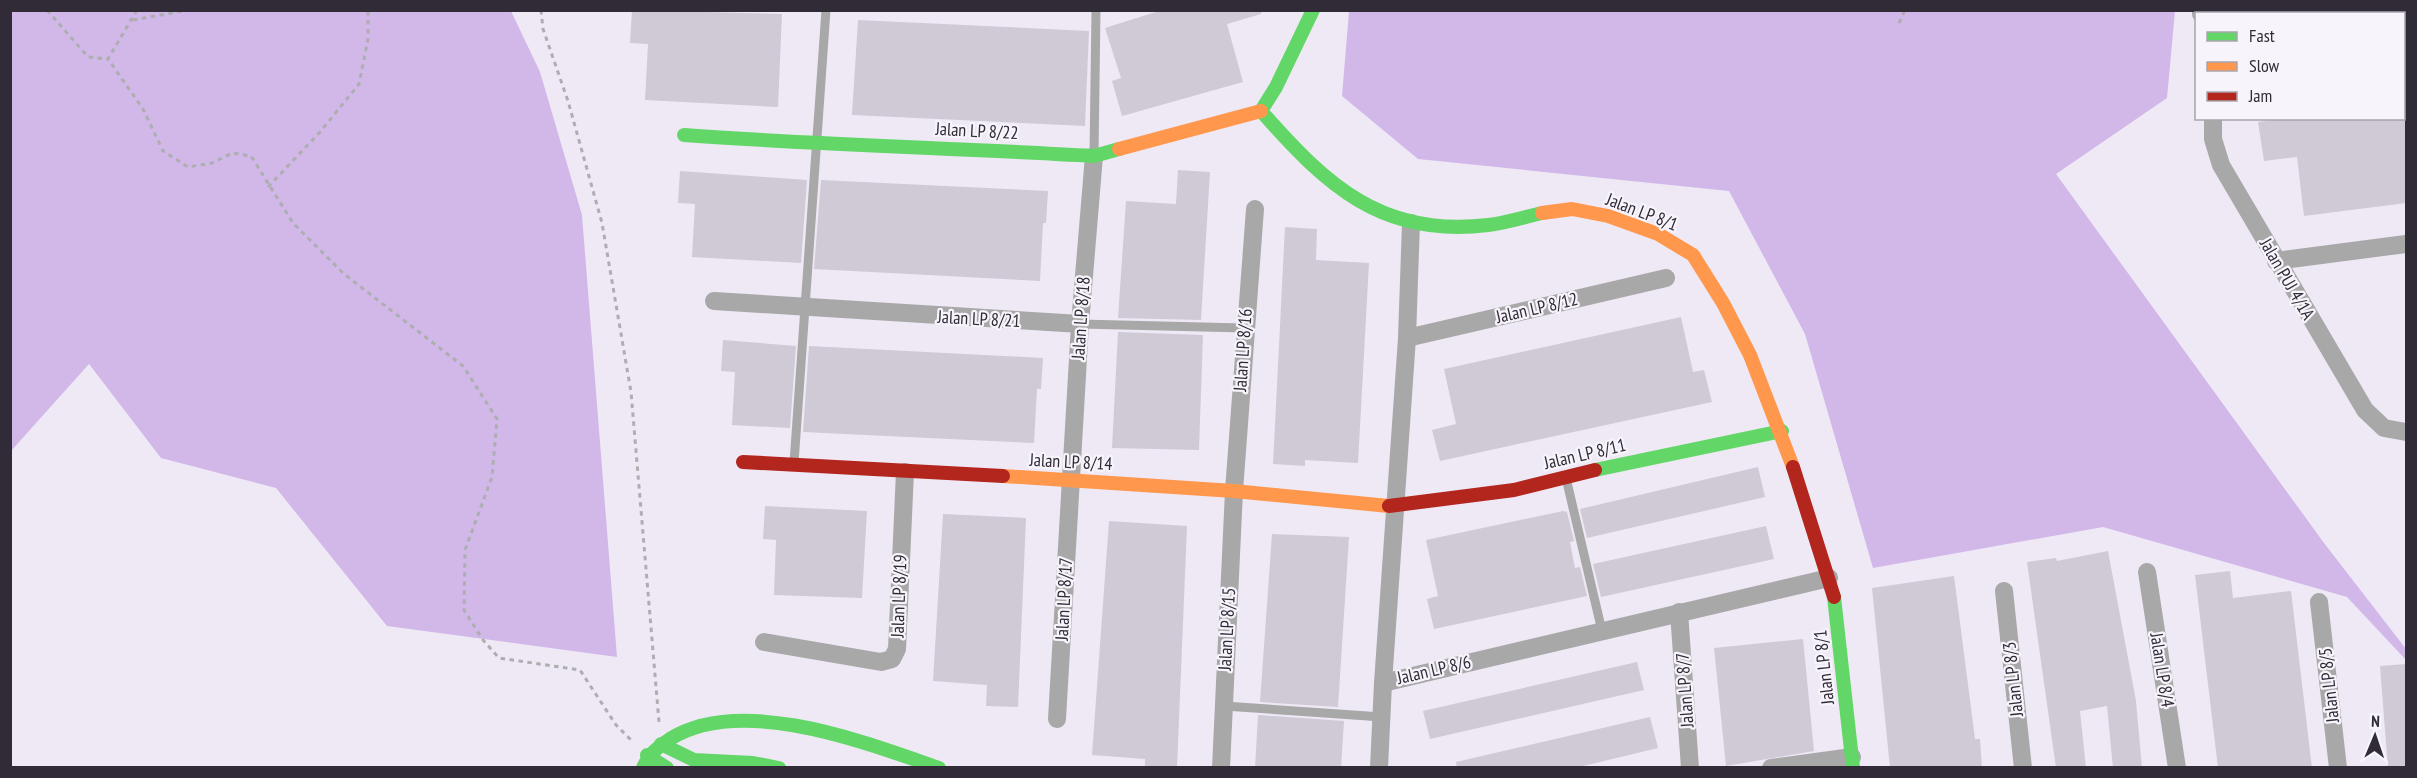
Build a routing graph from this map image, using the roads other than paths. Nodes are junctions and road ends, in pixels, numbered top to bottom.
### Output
1 (826, 10) edge
2 (1096, 10) edge
3 (1313, 10) edge
4 (1261, 111) junction
5 (2213, 120) edge
6 (684, 135) dead end
7 (817, 145) junction
8 (1094, 156) junction
9 (1255, 209) dead end
10 (1411, 223) junction
11 (2406, 244) edge
12 (2276, 261) junction
13 (1666, 278) dead end
14 (714, 302) dead end
15 (803, 309) junction
16 (1080, 324) junction
17 (1244, 328) junction
18 (1407, 338) junction
19 (1782, 431) junction
20 (2406, 432) edge
21 (743, 462) dead end
22 (794, 465) junction
23 (904, 472) junction
24 (1566, 476) junction
25 (1071, 480) junction
26 (1234, 491) junction
27 (1396, 507) junction
28 (2147, 572) dead end
29 (1829, 578) junction
30 (2004, 591) dead end
31 (2319, 602) dead end
32 (1679, 612) junction
33 (1602, 631) junction
34 (764, 642) dead end
35 (1383, 682) junction
36 (1224, 706) junction
37 (1382, 717) junction
38 (1057, 719) dead end
39 (660, 744) junction
40 (645, 761) edge
41 (1852, 762) edge
42 (667, 768) edge
43 (779, 768) edge
44 (939, 768) edge
45 (1221, 768) edge
46 (1379, 768) edge
47 (1690, 768) edge
48 (1771, 768) edge
49 (2023, 768) edge
50 (2178, 768) edge
51 (2338, 768) edge

1 - 7 lane
2 - 8 lane
3 - 4 street
4 - 8 street, Jalan LP 8/22
4 - 10 street, Jalan LP 8/1
5 - 12 street, Jalan PUJ 4/1A
6 - 7 street, Jalan LP 8/22
7 - 8 street, Jalan LP 8/22
7 - 15 lane
8 - 16 street, Jalan LP 8/18
9 - 17 street, Jalan LP 8/16
10 - 18 street, Jalan LP 8/6
10 - 19 street, Jalan LP 8/1
11 - 12 street
12 - 20 street, Jalan PUJ 4/1A
13 - 18 street, Jalan LP 8/12
14 - 15 street, Jalan LP 8/21
15 - 16 street, Jalan LP 8/21
15 - 22 lane
16 - 17 lane, Jalan LP 8/21
16 - 25 street, Jalan LP 8/18
17 - 26 street, Jalan LP 8/16
18 - 27 street, Jalan LP 8/6
19 - 24 street, Jalan LP 8/11
19 - 29 street, Jalan LP 8/1
21 - 22 street, Jalan LP 8/14
22 - 23 street, Jalan LP 8/14
23 - 25 street, Jalan LP 8/14
23 - 34 street, Jalan LP 8/19
24 - 27 street, Jalan LP 8/11
24 - 33 lane
25 - 26 street, Jalan LP 8/14
25 - 38 street, Jalan LP 8/17
26 - 27 street, Jalan LP 8/14
26 - 36 street, Jalan LP 8/15
27 - 35 street, Jalan LP 8/6
28 - 50 street, Jalan LP 8/4
29 - 32 street, Jalan LP 8/6
29 - 41 street, Jalan LP 8/1
30 - 49 street, Jalan LP 8/3
31 - 51 street, Jalan LP 8/5
32 - 33 street, Jalan LP 8/6
32 - 47 street, Jalan LP 8/7
33 - 35 street, Jalan LP 8/6
35 - 37 street
36 - 37 lane
36 - 45 street, Jalan LP 8/15
37 - 46 street
39 - 40 street
39 - 43 street
39 - 44 street
40 - 42 street
41 - 48 street

